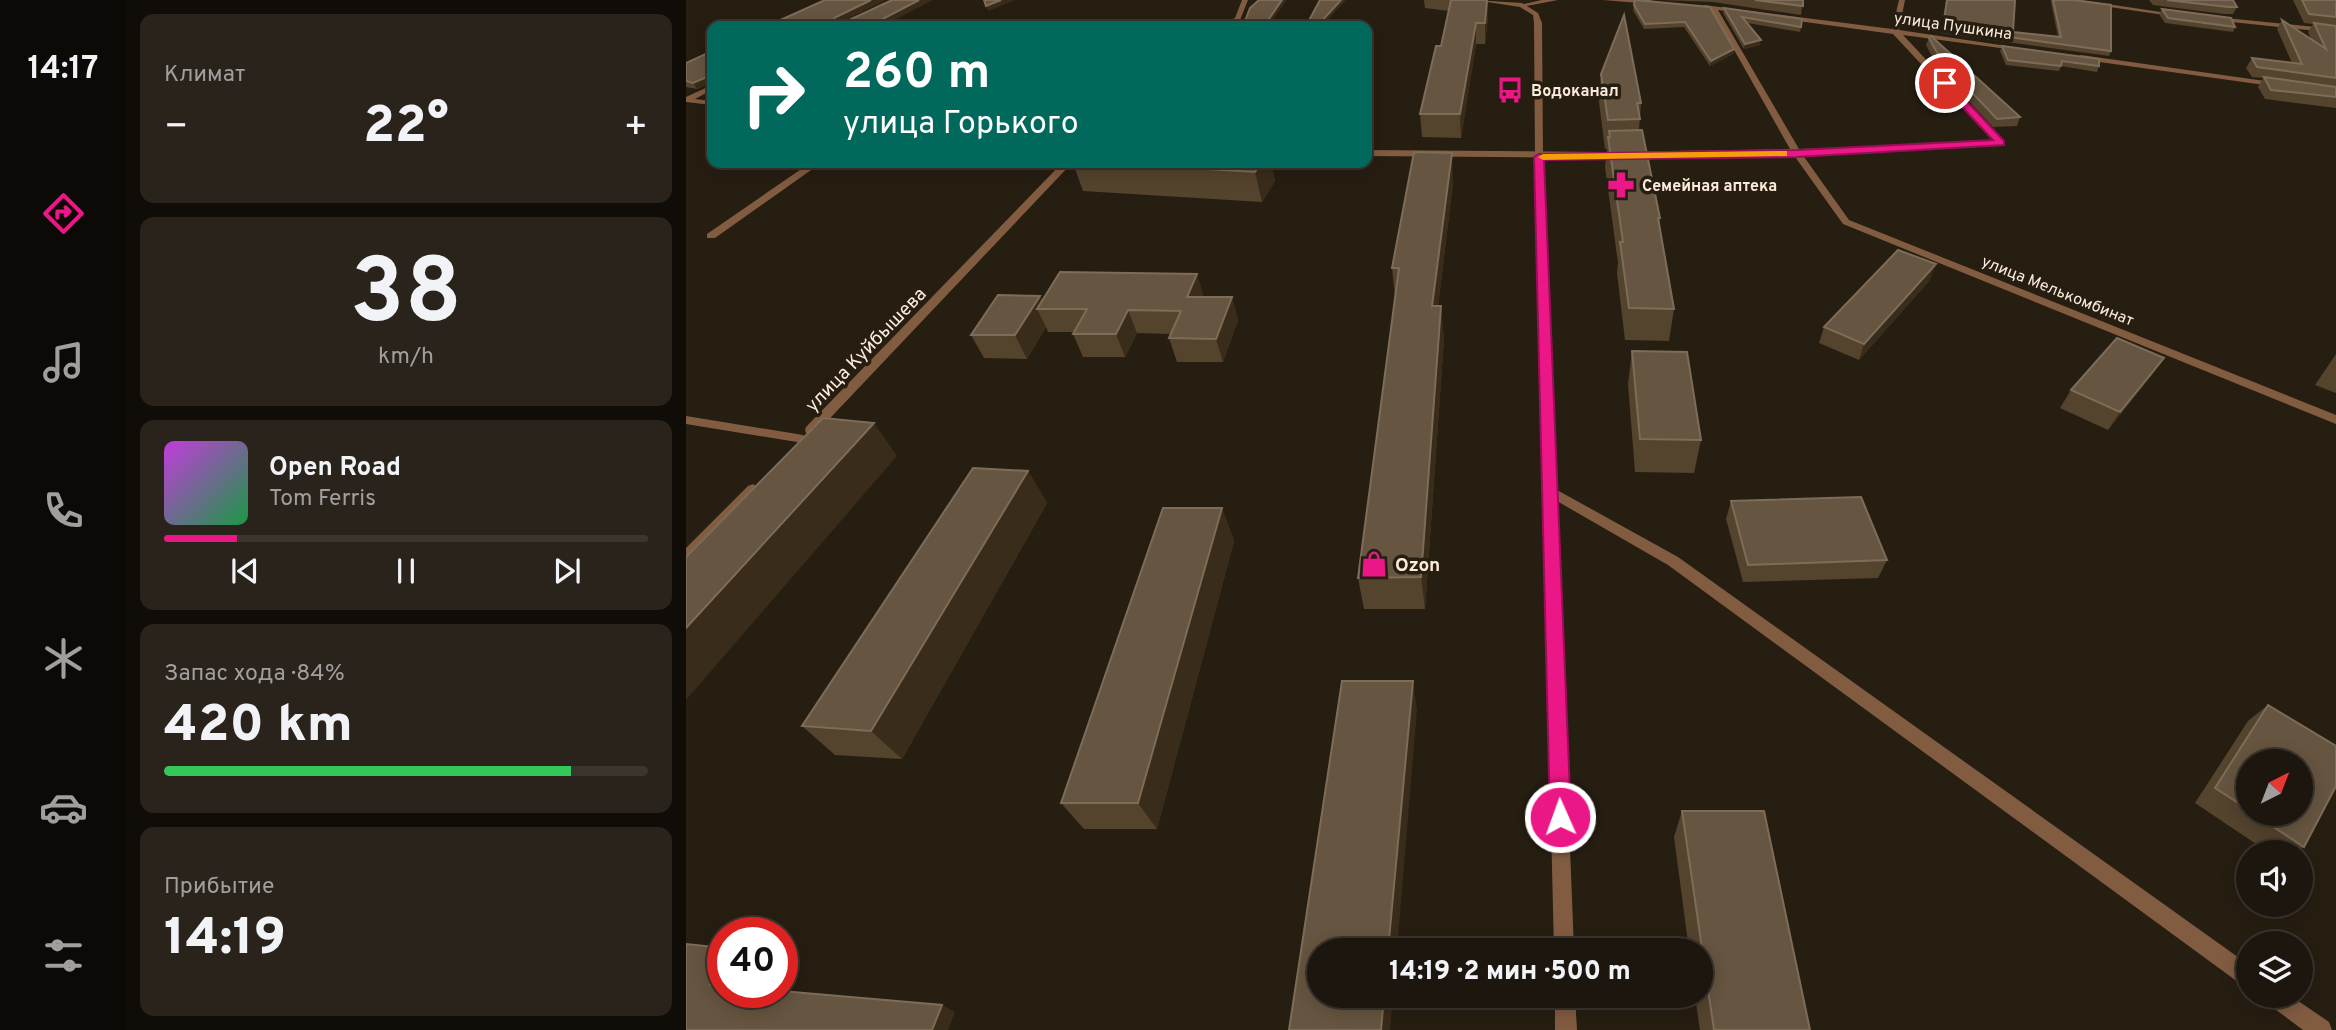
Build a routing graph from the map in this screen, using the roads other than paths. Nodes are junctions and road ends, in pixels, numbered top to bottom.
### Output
1 (1245, 0) edge
2 (1477, 0) edge
3 (1555, 0) edge
4 (1606, 0) edge
5 (1902, 0) edge
6 (2065, 0) edge
7 (1665, 3) edge
8 (1522, 5) junction
9 (1701, 6) edge
10 (1713, 7) junction
11 (2194, 17) edge
12 (2207, 18) edge
13 (1231, 21) edge
14 (1895, 31) junction
15 (2336, 31) edge
16 (2044, 52) edge
17 (2071, 55) edge
18 (2286, 86) edge
19 (707, 90) edge
20 (686, 100) edge
21 (707, 102) edge
22 (1372, 153) edge
23 (1797, 153) junction
24 (1539, 157) junction
25 (809, 168) edge
26 (1062, 168) edge
27 (711, 236) dead end
28 (686, 420) edge
29 (2336, 420) edge
30 (764, 478) edge
31 (1548, 491) junction
32 (686, 557) edge
33 (1564, 938) edge
34 (2236, 969) edge
35 (1565, 1008) edge
36 (2291, 1008) edge
37 (1566, 1030) edge
38 (2321, 1030) edge

1 - 13 street
2 - 8 street
3 - 8 street
4 - 7 street
5 - 14 street
6 - 11 street
8 - 24 street
9 - 10 street, улица Пушкина
10 - 14 street, улица Пушкина
10 - 23 street, улица Мелькомбинат
12 - 15 street
14 - 16 street, улица Пушкина
14 - 23 street
17 - 18 street
19 - 20 street
20 - 21 street
22 - 24 street
23 - 24 street
23 - 29 street, улица Мелькомбинат
24 - 31 street
25 - 27 street
26 - 28 street, улица Куйбышева
30 - 32 street
31 - 33 street
31 - 34 street
35 - 37 street
36 - 38 street

